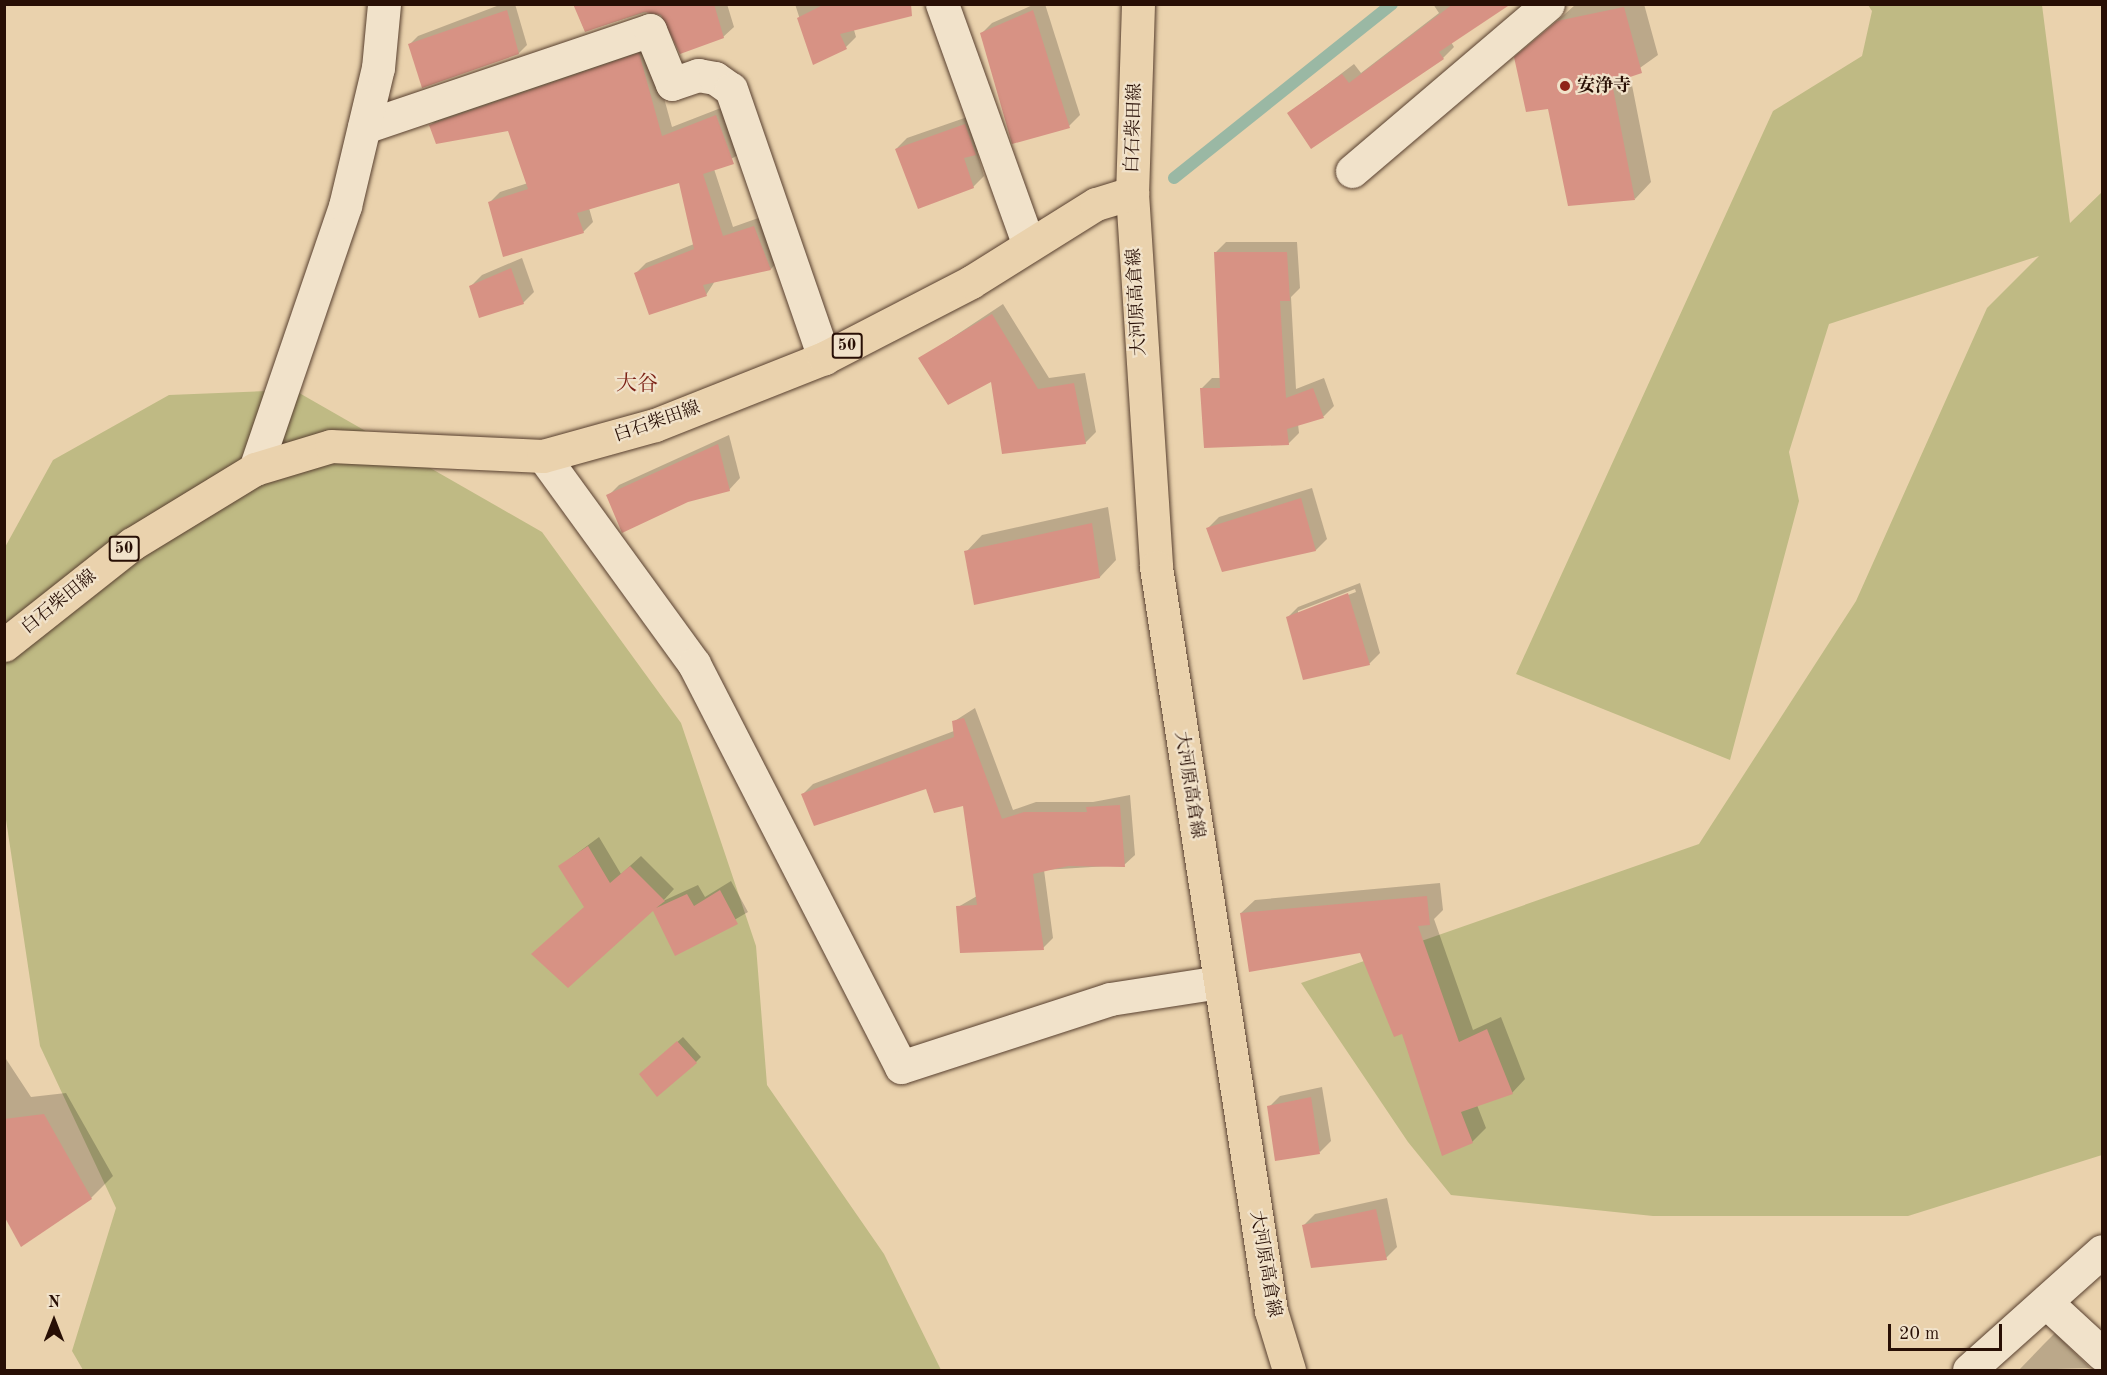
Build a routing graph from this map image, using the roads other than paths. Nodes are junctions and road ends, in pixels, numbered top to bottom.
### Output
1 (384, 4) edge
2 (942, 4) edge
3 (1138, 4) edge
4 (1548, 4) edge
5 (364, 127) junction
6 (1352, 171) dead end
7 (1132, 193) junction
8 (1028, 243) junction
9 (824, 358) junction
10 (543, 456) junction
11 (255, 469) junction
12 (4, 645) edge
13 (1220, 982) junction
14 (2103, 1251) edge
15 (2046, 1303) junction
16 (2103, 1354) edge
17 (1289, 1371) edge
18 (1969, 1371) edge

1 - 5 street
2 - 8 street
3 - 7 main road, 白石柴田線
4 - 6 street
5 - 9 street
5 - 11 street
7 - 8 main road, 白石柴田線 / 50
7 - 13 main road, 大河原高倉線
8 - 9 main road, 白石柴田線 / 50
9 - 10 main road, 白石柴田線 / 50
10 - 11 main road, 白石柴田線 / 50
10 - 13 street
11 - 12 main road, 白石柴田線 / 50
13 - 17 main road, 大河原高倉線
14 - 15 street
15 - 16 street
15 - 18 street

